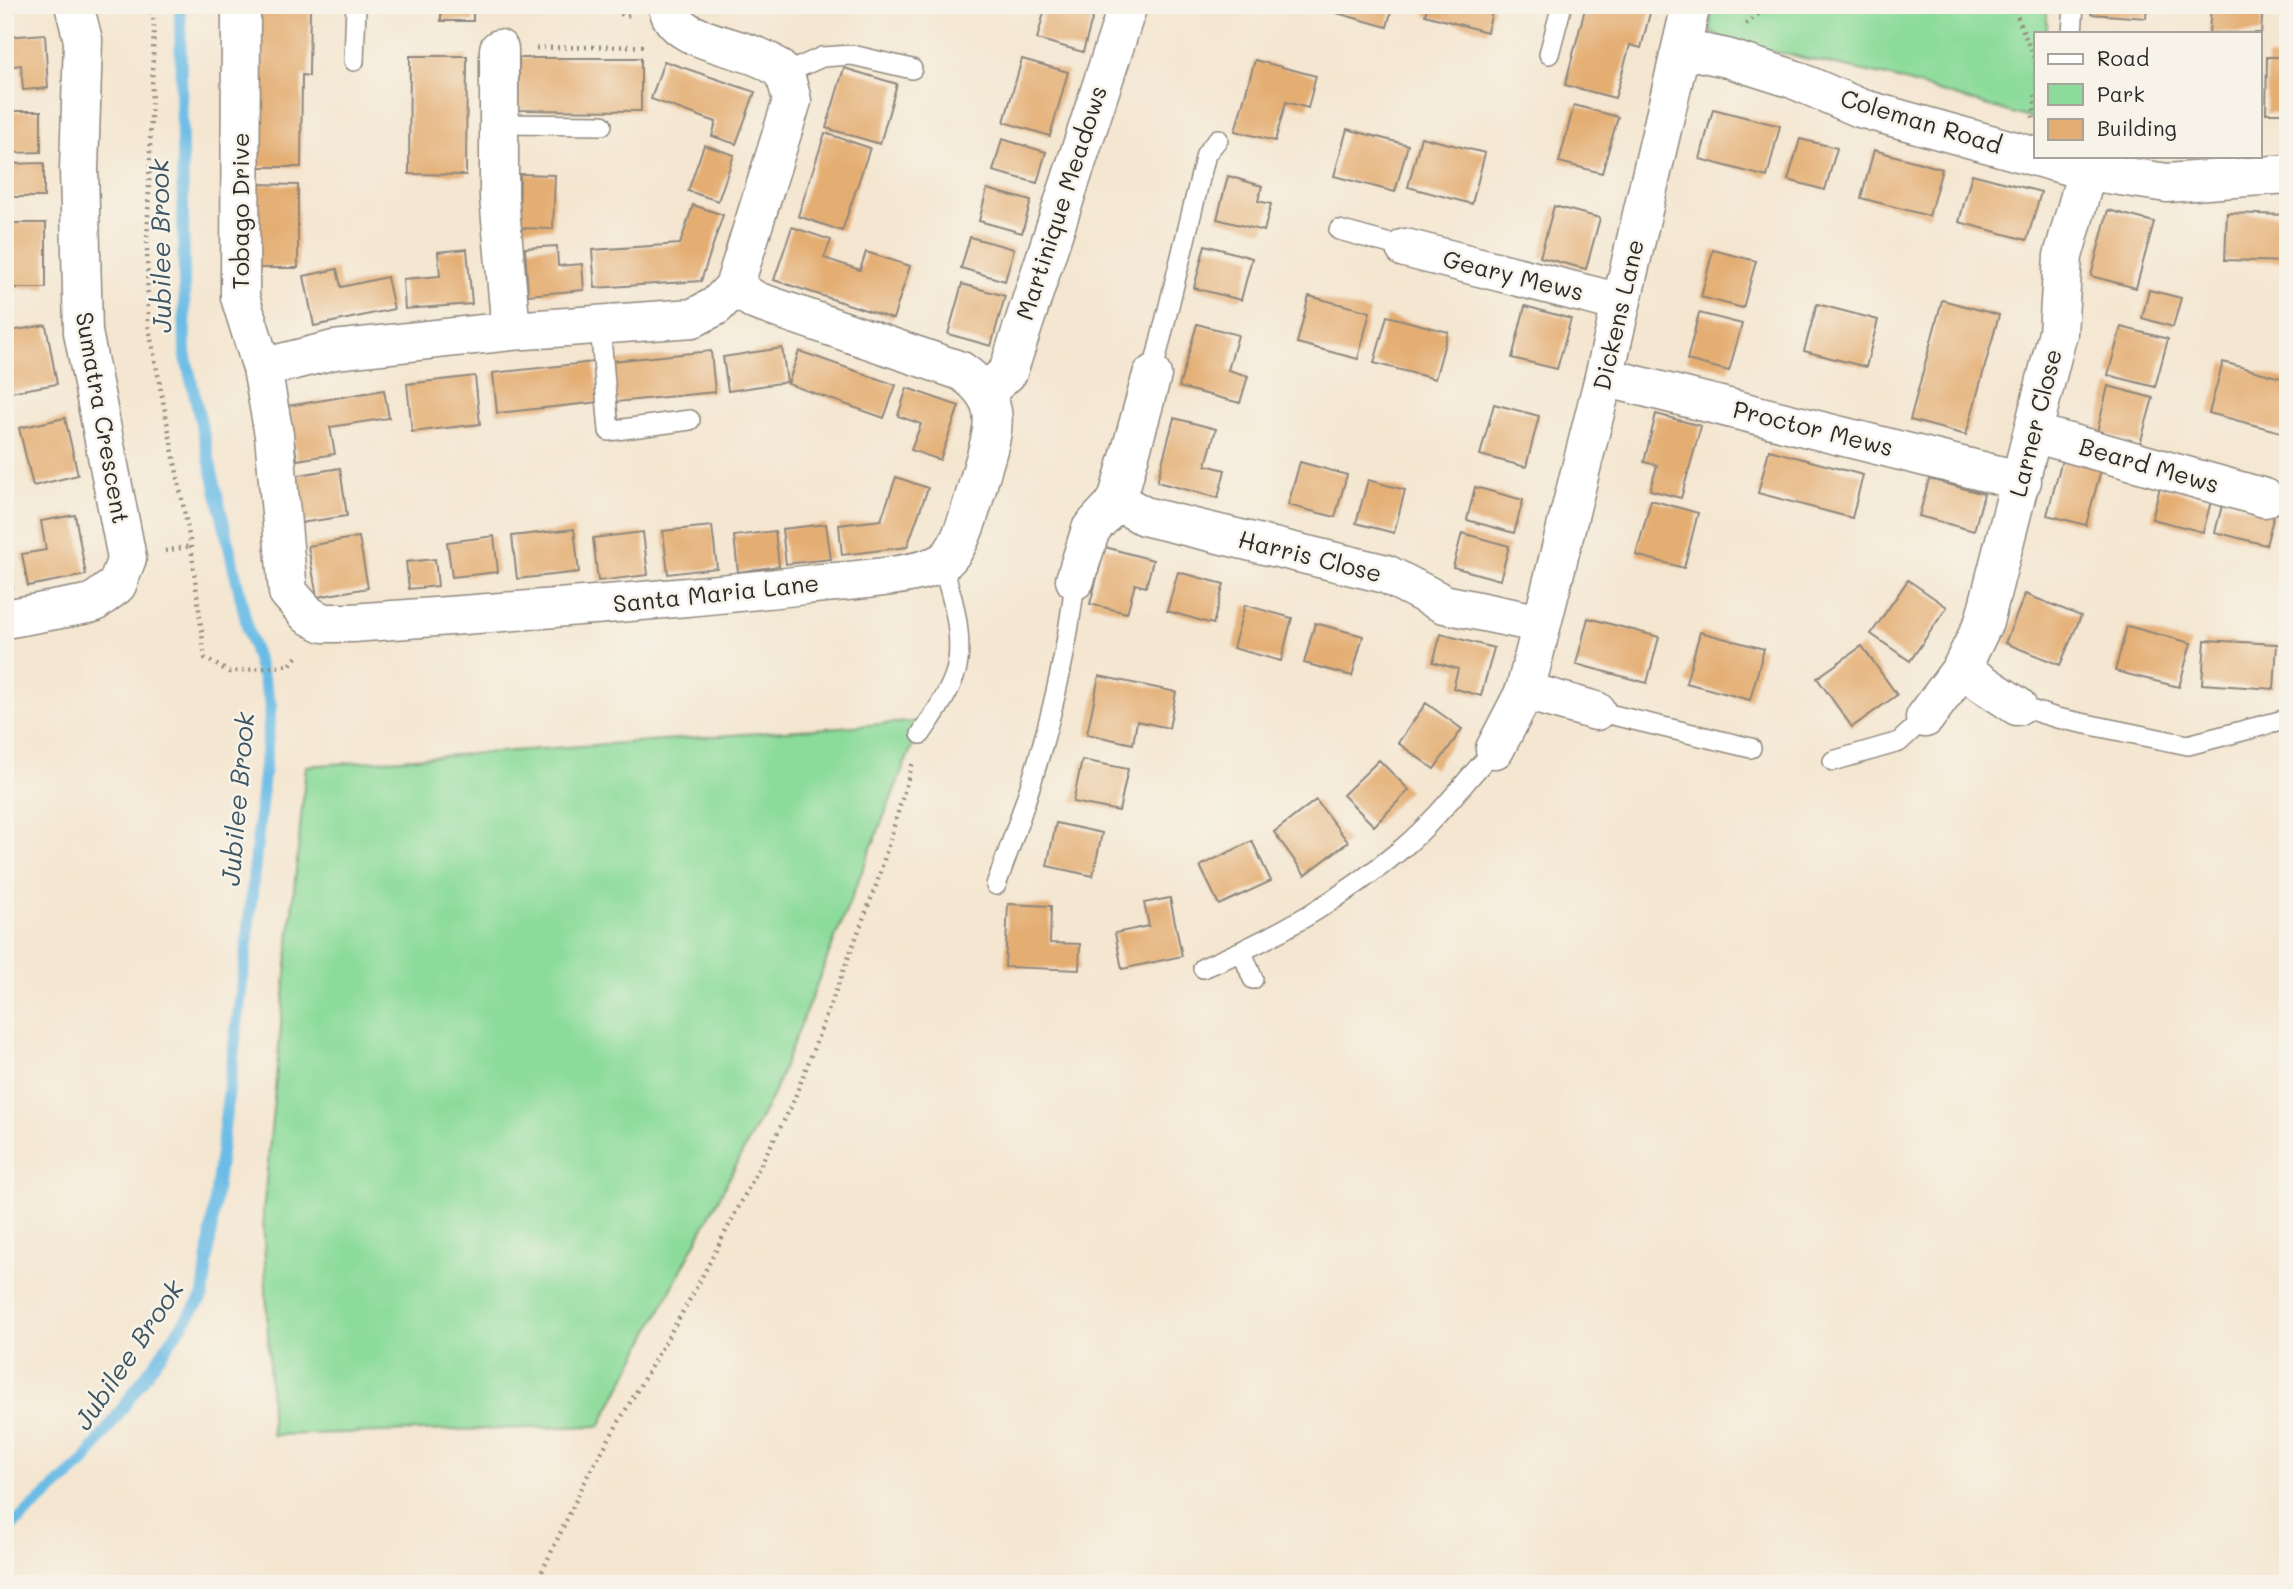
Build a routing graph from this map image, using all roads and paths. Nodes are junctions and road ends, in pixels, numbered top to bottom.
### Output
1 (74, 5) edge
2 (149, 5) edge
3 (241, 5) edge
4 (356, 5) edge
5 (668, 5) edge
6 (1128, 5) edge
7 (1562, 5) edge
8 (1691, 5) edge
9 (2010, 5) edge
10 (2074, 5) edge
11 (2072, 32) edge
12 (649, 46) dead end
13 (1683, 48) junction
14 (499, 49) joint
15 (1549, 54) dead end
16 (2034, 58) edge
17 (354, 61) dead end
18 (912, 69) dead end
19 (784, 74) junction
20 (499, 124) junction
21 (602, 125) dead end
22 (1218, 139) dead end
23 (2034, 154) edge
24 (2049, 158) edge
25 (2068, 163) edge
26 (2234, 166) edge
27 (2288, 174) edge
28 (1339, 230) dead end
29 (1405, 248) joint
30 (734, 288) junction
31 (1621, 303) junction
32 (600, 325) junction
33 (511, 331) junction
34 (262, 368) junction
35 (1152, 375) joint
36 (1604, 377) junction
37 (985, 393) junction
38 (690, 420) dead end
39 (2033, 433) junction
40 (2022, 481) junction
41 (2265, 498) dead end
42 (1117, 501) junction
43 (941, 563) junction
44 (1075, 580) joint
45 (307, 615) joint
46 (5, 619) edge
47 (1542, 624) junction
48 (290, 665) dead end
49 (1961, 669) junction
50 (1525, 691) junction
51 (2017, 706) joint
52 (1596, 711) joint
53 (1925, 718) joint
54 (2288, 719) edge
55 (921, 734) joint
56 (1495, 748) joint
57 (1751, 748) dead end
58 (1833, 761) dead end
59 (996, 885) dead end
60 (1242, 952) junction
61 (1203, 968) dead end
62 (1253, 979) dead end
63 (536, 1584) edge

1 - 46 street, Sumatra Crescent
2 - 48 path
3 - 34 street, Tobago Drive
4 - 17 lane
5 - 19 street
6 - 37 street, Martinique Meadows
7 - 15 lane
8 - 13 street, Dickens Lane
9 - 16 path
10 - 11 lane
12 - 14 path
13 - 23 street, Coleman Road
13 - 31 street, Dickens Lane
14 - 20 street
18 - 19 lane
19 - 30 street
20 - 21 lane
20 - 33 street
22 - 35 lane
24 - 25 street, Coleman Road
25 - 26 street, Coleman Road
25 - 39 street, Larner Close
26 - 27 street, Coleman Road
28 - 29 lane
29 - 31 street, Geary Mews
30 - 32 street
30 - 37 street
31 - 36 street, Dickens Lane
32 - 33 street
32 - 38 lane
33 - 34 street
34 - 45 street, Tobago Drive
35 - 42 street
36 - 40 street, Proctor Mews
36 - 47 street, Dickens Lane
37 - 43 street
39 - 40 street, Larner Close
39 - 41 street, Beard Mews
40 - 49 street, Larner Close
42 - 44 street
42 - 47 street, Harris Close
43 - 45 street, Santa Maria Lane
43 - 55 lane
44 - 59 lane
47 - 50 street, Dickens Lane
49 - 51 street
49 - 53 street, Larner Close
50 - 52 street
50 - 56 street, Dickens Lane
51 - 54 lane
52 - 57 lane
53 - 58 lane, Larner Close
55 - 63 path
56 - 60 lane
60 - 61 lane
60 - 62 lane

